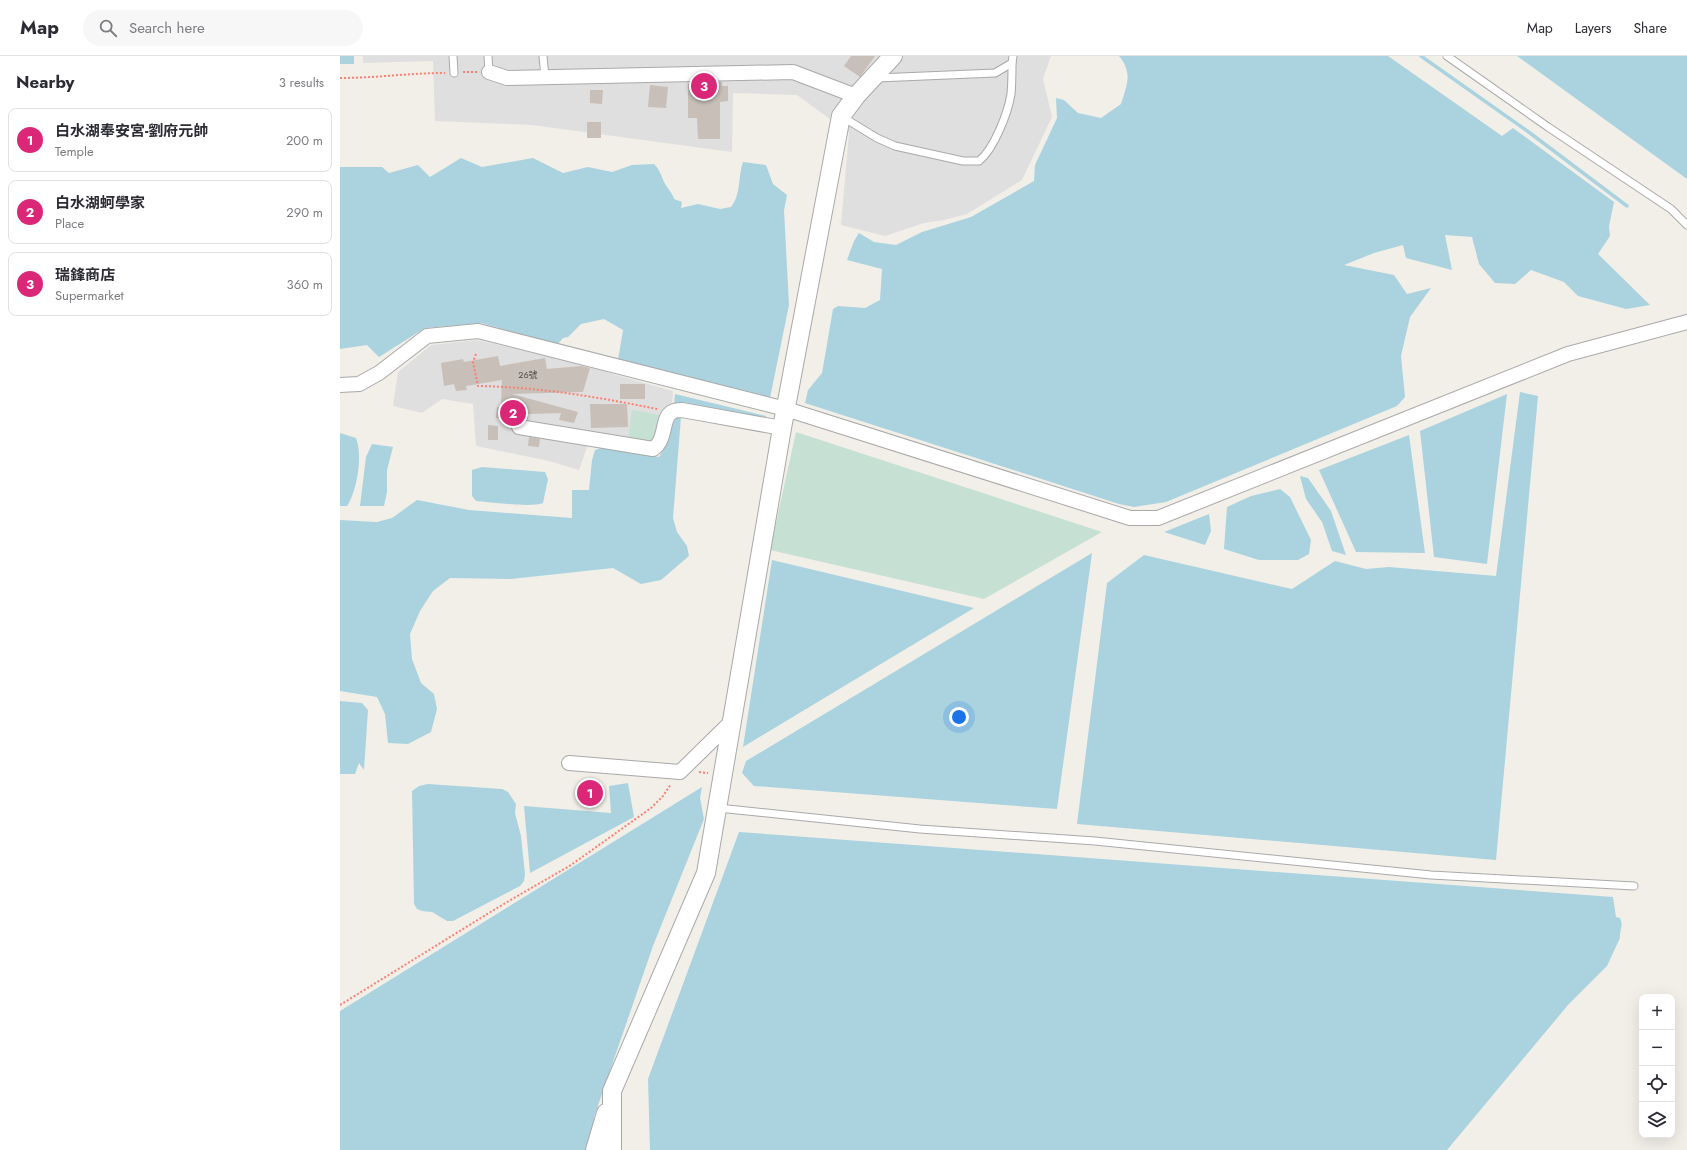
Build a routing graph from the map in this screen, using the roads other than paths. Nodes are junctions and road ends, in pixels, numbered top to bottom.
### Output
1 (453, 56) edge
2 (488, 56) edge
3 (542, 56) edge
4 (893, 56) edge
5 (1447, 56) edge
6 (1012, 59) edge
7 (454, 72) road end
8 (489, 72) joint
9 (545, 78) junction
10 (873, 78) junction
11 (856, 96) junction
12 (841, 116) junction
13 (1687, 225) edge
14 (1687, 322) edge
15 (340, 385) edge
16 (786, 409) junction
17 (519, 427) dead end
18 (782, 428) junction
19 (732, 721) junction
20 (569, 763) dead end
21 (718, 808) junction
22 (1634, 886) dead end
23 (612, 1091) junction
24 (595, 1150) edge
25 (612, 1150) edge
26 (621, 1150) edge

1 - 7 lane
2 - 8 lane
3 - 9 lane
4 - 10 street
5 - 13 lane
6 - 10 lane
6 - 12 lane
8 - 9 street
9 - 11 street
10 - 11 street
11 - 12 street
12 - 16 street
14 - 16 street
15 - 16 street
16 - 18 street
17 - 18 street
18 - 19 street
19 - 20 street
19 - 21 street
21 - 22 lane
21 - 23 street
23 - 24 street
23 - 25 street
23 - 26 street

